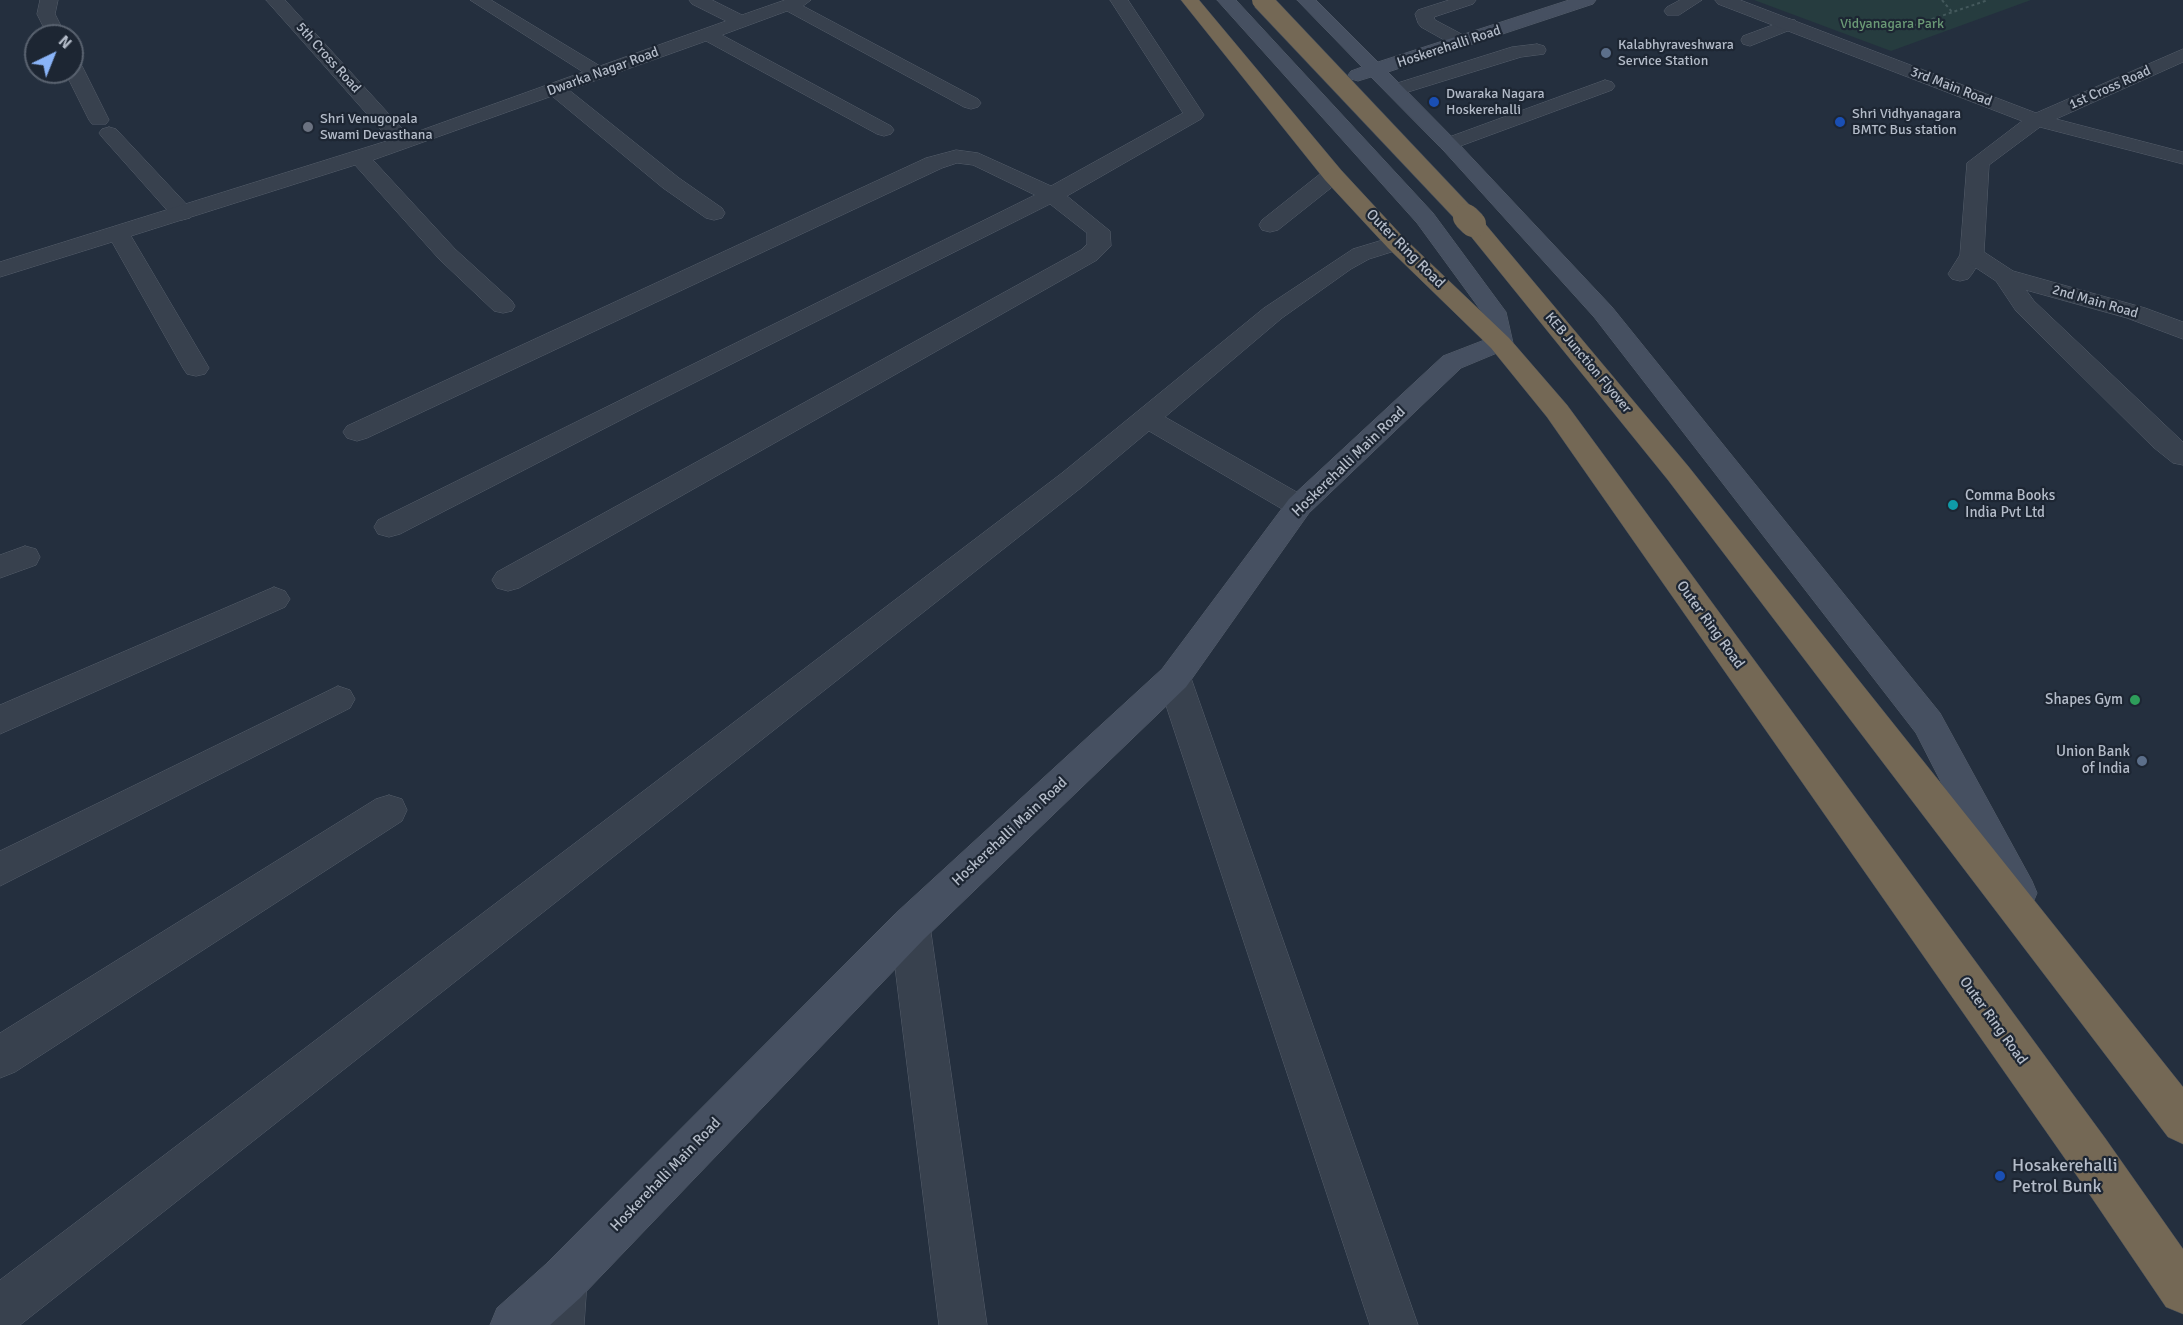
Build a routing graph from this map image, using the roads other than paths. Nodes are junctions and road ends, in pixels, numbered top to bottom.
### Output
1 (49, 0) edge
2 (275, 0) edge
3 (479, 0) edge
4 (698, 0) edge
5 (1119, 0) edge
6 (1190, 0) edge
7 (1226, 0) edge
8 (1262, 0) edge
9 (1306, 0) edge
10 (1467, 0) edge
11 (1587, 0) edge
12 (1693, 0) edge
13 (1724, 0) edge
14 (795, 2) edge
15 (1673, 11) dead end
16 (741, 22) junction
17 (51, 24) edge
18 (1789, 24) junction
19 (707, 34) junction
20 (1750, 40) dead end
21 (1465, 41) junction
22 (1537, 50) dead end
23 (2183, 56) edge
24 (1499, 58) junction
25 (1375, 71) junction
26 (598, 74) junction
27 (81, 84) edge
28 (1605, 86) dead end
29 (1308, 88) junction
30 (555, 89) junction
31 (1395, 90) junction
32 (971, 103) dead end
33 (2037, 120) junction
34 (884, 130) dead end
35 (404, 143) junction
36 (1449, 145) junction
37 (358, 157) junction
38 (2183, 158) edge
39 (1333, 175) junction
40 (1052, 195) junction
41 (182, 213) junction
42 (714, 213) dead end
43 (1270, 225) dead end
44 (118, 233) junction
45 (1396, 243) junction
46 (0, 270) edge
47 (2005, 276) junction
48 (503, 306) dead end
49 (2183, 331) edge
50 (1500, 344) junction
51 (196, 368) dead end
52 (1147, 418) junction
53 (357, 432) dead end
54 (2183, 456) edge
55 (1299, 506) junction
56 (390, 527) dead end
57 (508, 580) dead end
58 (274, 599) dead end
59 (1174, 678) junction
60 (338, 699) dead end
61 (0, 720) edge
62 (389, 810) dead end
63 (0, 869) edge
64 (910, 926) junction
65 (2043, 941) junction
66 (0, 1057) edge
67 (2183, 1122) edge
68 (2183, 1290) edge
69 (561, 1303) edge
70 (0, 1310) edge
71 (514, 1325) edge
72 (963, 1325) edge
73 (1394, 1325) edge

1 - 17 street
2 - 35 street, 5th Cross Road
3 - 26 street
4 - 16 street
5 - 40 street
6 - 39 highway, Outer Ring Road
7 - 29 street
8 - 65 highway, KEB Junction Flyover, bridge
9 - 25 street
10 - 21 street
11 - 21 street, Hoskerehalli Road
12 - 15 street
13 - 18 street, 3rd Main Road
14 - 16 street, Dwarka Nagar Road
14 - 32 street
16 - 19 street, Dwarka Nagar Road
18 - 20 street
18 - 33 street, 3rd Main Road
19 - 26 street, Dwarka Nagar Road
19 - 34 street
21 - 24 street
21 - 25 street, Hoskerehalli Road
22 - 24 street
23 - 33 street, 1st Cross Road
24 - 31 street
25 - 29 street, Hoskerehalli Road
25 - 31 street
26 - 30 street, Dwarka Nagar Road
27 - 41 street
28 - 36 street
29 - 50 street
30 - 35 street, Dwarka Nagar Road
30 - 42 street
31 - 36 street
33 - 38 street, 3rd Main Road
33 - 47 street, 1st Cross Road
35 - 37 street, Dwarka Nagar Road
36 - 65 street
37 - 41 street, Dwarka Nagar Road
37 - 48 street
39 - 43 street
39 - 45 highway, Outer Ring Road
40 - 53 street
40 - 56 street
40 - 57 street
41 - 44 street, Dwarka Nagar Road
44 - 46 street, Dwarka Nagar Road
44 - 51 street
45 - 50 highway, Outer Ring Road
45 - 52 street
47 - 49 street, 2nd Main Road
47 - 54 street
50 - 55 street, Hoskerehalli Main Road
50 - 68 highway, Outer Ring Road
52 - 55 street
52 - 70 street
55 - 59 street, Hoskerehalli Main Road
58 - 61 street
59 - 64 street, Hoskerehalli Main Road
59 - 73 street
60 - 63 street
62 - 66 street
64 - 69 street, Hoskerehalli Main Road
64 - 72 street
65 - 67 highway
69 - 71 street, Hoskerehalli Main Road

